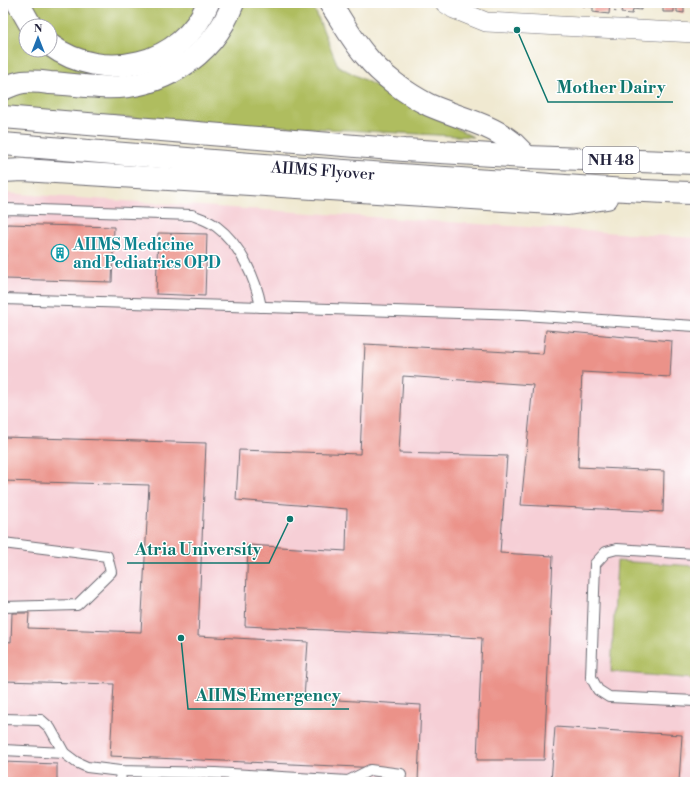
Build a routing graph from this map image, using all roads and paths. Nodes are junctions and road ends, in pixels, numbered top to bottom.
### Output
1 (18, 3) edge
2 (208, 3) edge
3 (234, 3) edge
4 (330, 3) edge
5 (445, 3) edge
6 (26, 18) edge
7 (695, 33) edge
8 (58, 50) edge
9 (3, 89) edge
10 (3, 117) edge
11 (3, 144) edge
12 (527, 157) junction
13 (695, 163) edge
14 (3, 171) edge
15 (644, 192) junction
16 (695, 193) edge
17 (3, 211) edge
18 (3, 299) edge
19 (261, 307) junction
20 (695, 326) edge
21 (3, 543) edge
22 (695, 554) edge
23 (3, 607) edge
24 (695, 701) edge
25 (3, 719) edge
26 (3, 750) edge
27 (64, 753) junction
28 (120, 771) junction
29 (215, 778) edge
30 (121, 782) edge
31 (400, 782) edge

1 - 6 main road
2 - 8 main road
3 - 9 main road
4 - 12 main road
5 - 7 street
10 - 12 main road
11 - 15 main road, AIIMS Flyover
12 - 13 main road, NH 48
14 - 15 main road
15 - 16 main road
17 - 19 lane
18 - 19 lane
19 - 20 lane
21 - 23 lane
22 - 24 lane
25 - 27 lane
26 - 27 lane
27 - 28 lane
28 - 29 lane
28 - 30 lane
29 - 31 lane

